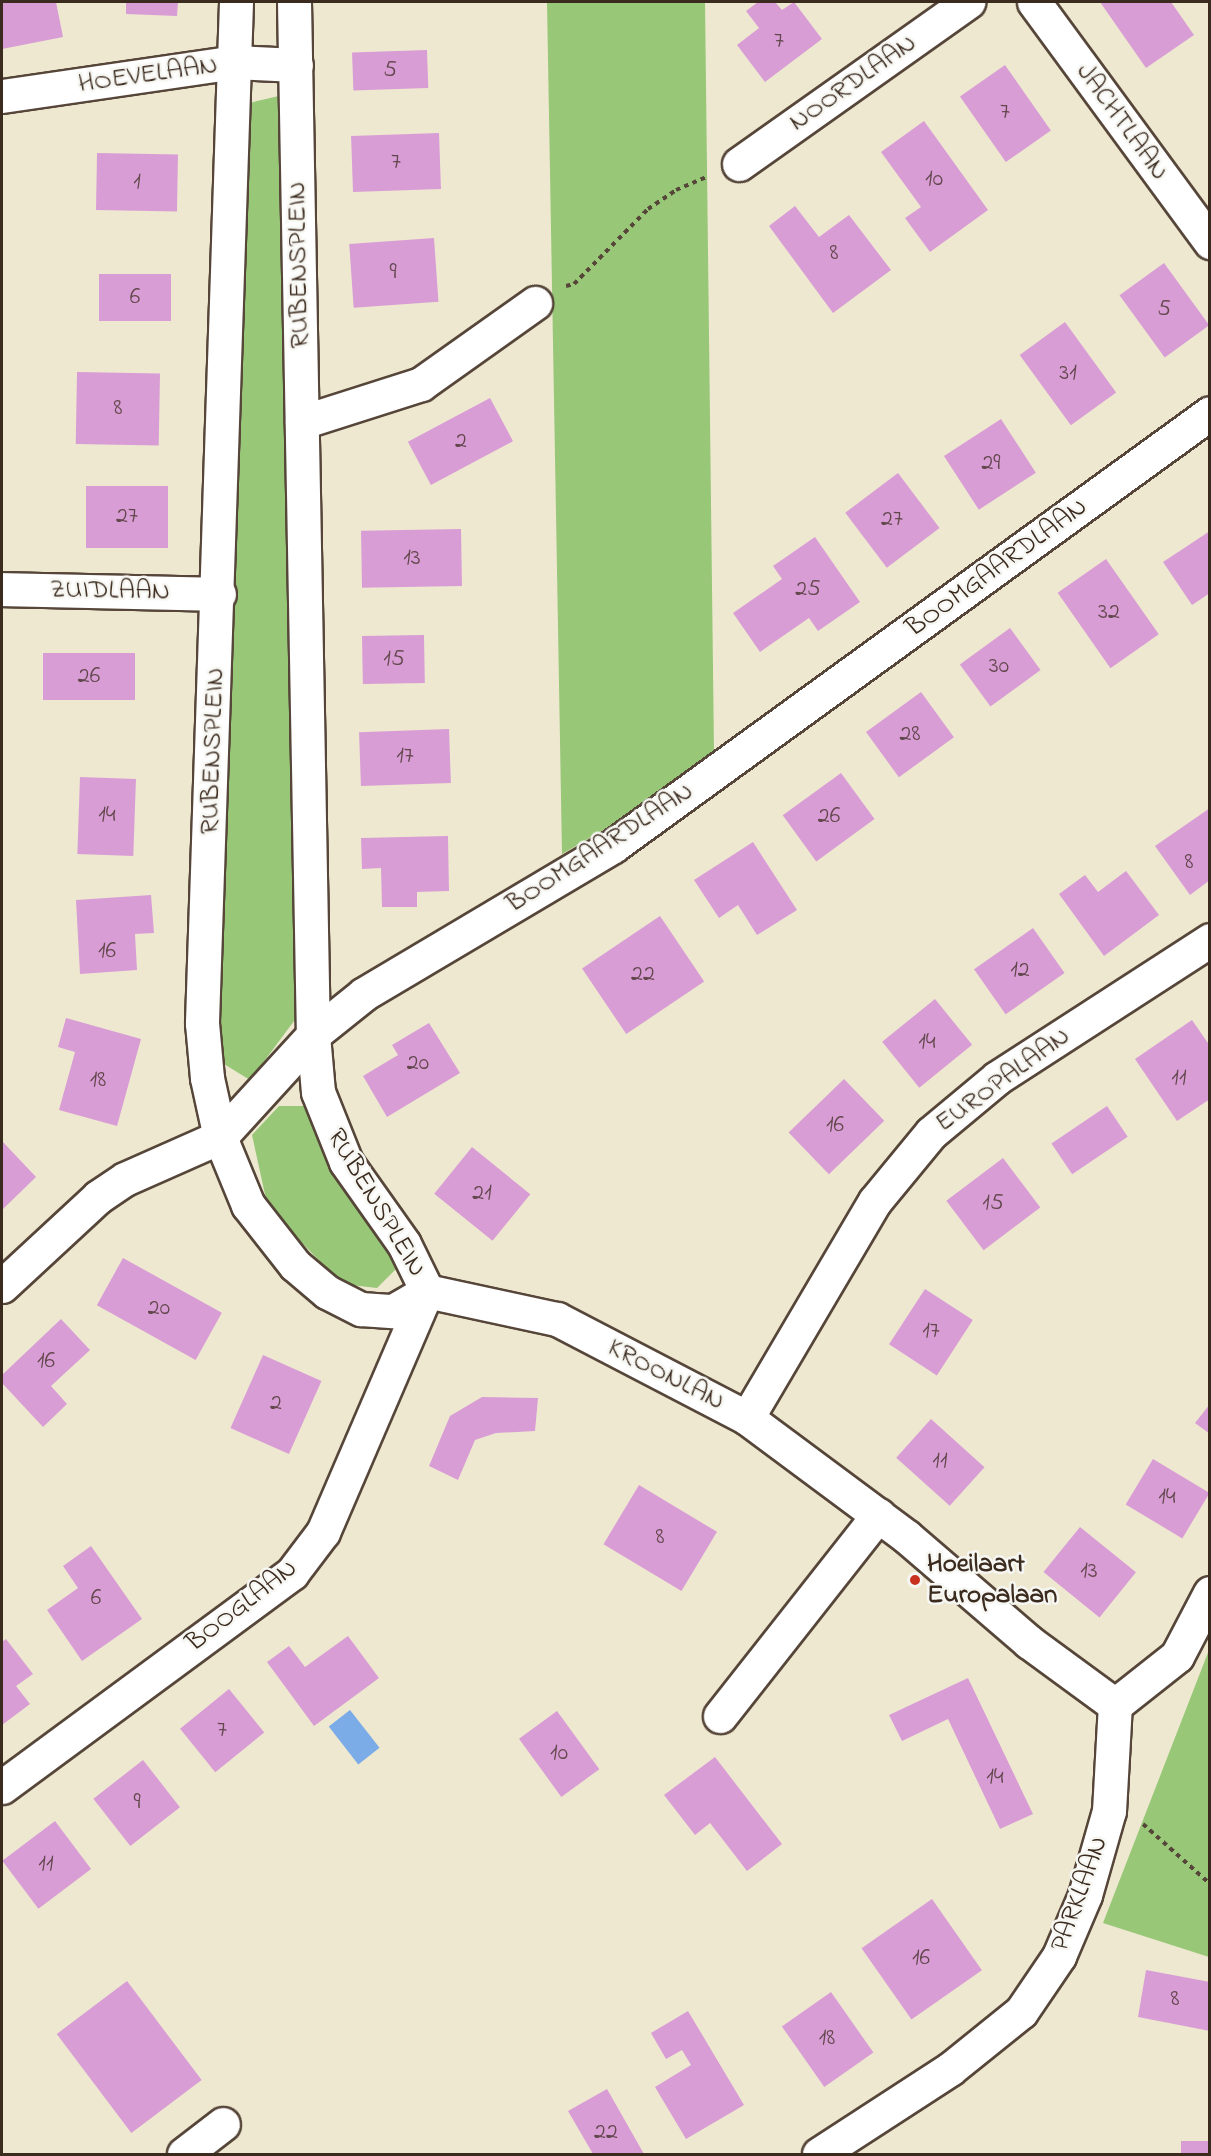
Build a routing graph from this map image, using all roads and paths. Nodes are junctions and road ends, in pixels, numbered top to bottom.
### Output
1 (236, 2) edge
2 (294, 2) edge
3 (968, 2) edge
4 (1034, 2) edge
5 (234, 62) junction
6 (296, 65) junction
7 (2, 96) edge
8 (739, 164) joint
9 (1209, 242) edge
10 (534, 303) joint
11 (1209, 413) edge
12 (302, 422) junction
13 (2, 589) edge
14 (219, 594) junction
15 (1209, 940) edge
16 (313, 1035) junction
17 (220, 1137) junction
18 (2, 1286) edge
19 (427, 1291) junction
20 (747, 1418) junction
21 (878, 1515) junction
22 (1209, 1593) edge
23 (1115, 1705) junction
24 (720, 1716) dead end
25 (2, 1787) edge
26 (1109, 1811) junction
27 (1209, 1884) edge
28 (223, 2124) dead end
29 (184, 2154) edge
30 (819, 2154) edge

1 - 5 street, RUBENSPLEIN
2 - 6 street, RUBENSPLEIN
3 - 8 street, NOORDLAAN
4 - 9 street, JACHTLAAN
5 - 6 street, HOEVELAAN
5 - 7 street, HOEVELAAN
5 - 14 street, RUBENSPLEIN
6 - 12 street, RUBENSPLEIN
8 - 10 path
10 - 12 street
11 - 16 street, BOOMGAARDLAAN
12 - 16 street, RUBENSPLEIN
13 - 14 street, ZUIDLAAN
14 - 17 street, RUBENSPLEIN
15 - 20 street, EUROPALAAN
16 - 17 street, BOOMGAARDLAAN
16 - 19 street, RUBENSPLEIN
17 - 18 street, BOOMGAARDLAAN
17 - 19 street, RUBENSPLEIN
19 - 20 street, KROONLAN
19 - 25 street, BOOGLAAN
20 - 21 street, KROONLAN
21 - 23 street, KROONLAN
21 - 24 street
22 - 23 street
23 - 26 street, PARKLAAN
26 - 27 path
26 - 30 street, PARKLAAN
28 - 29 street

